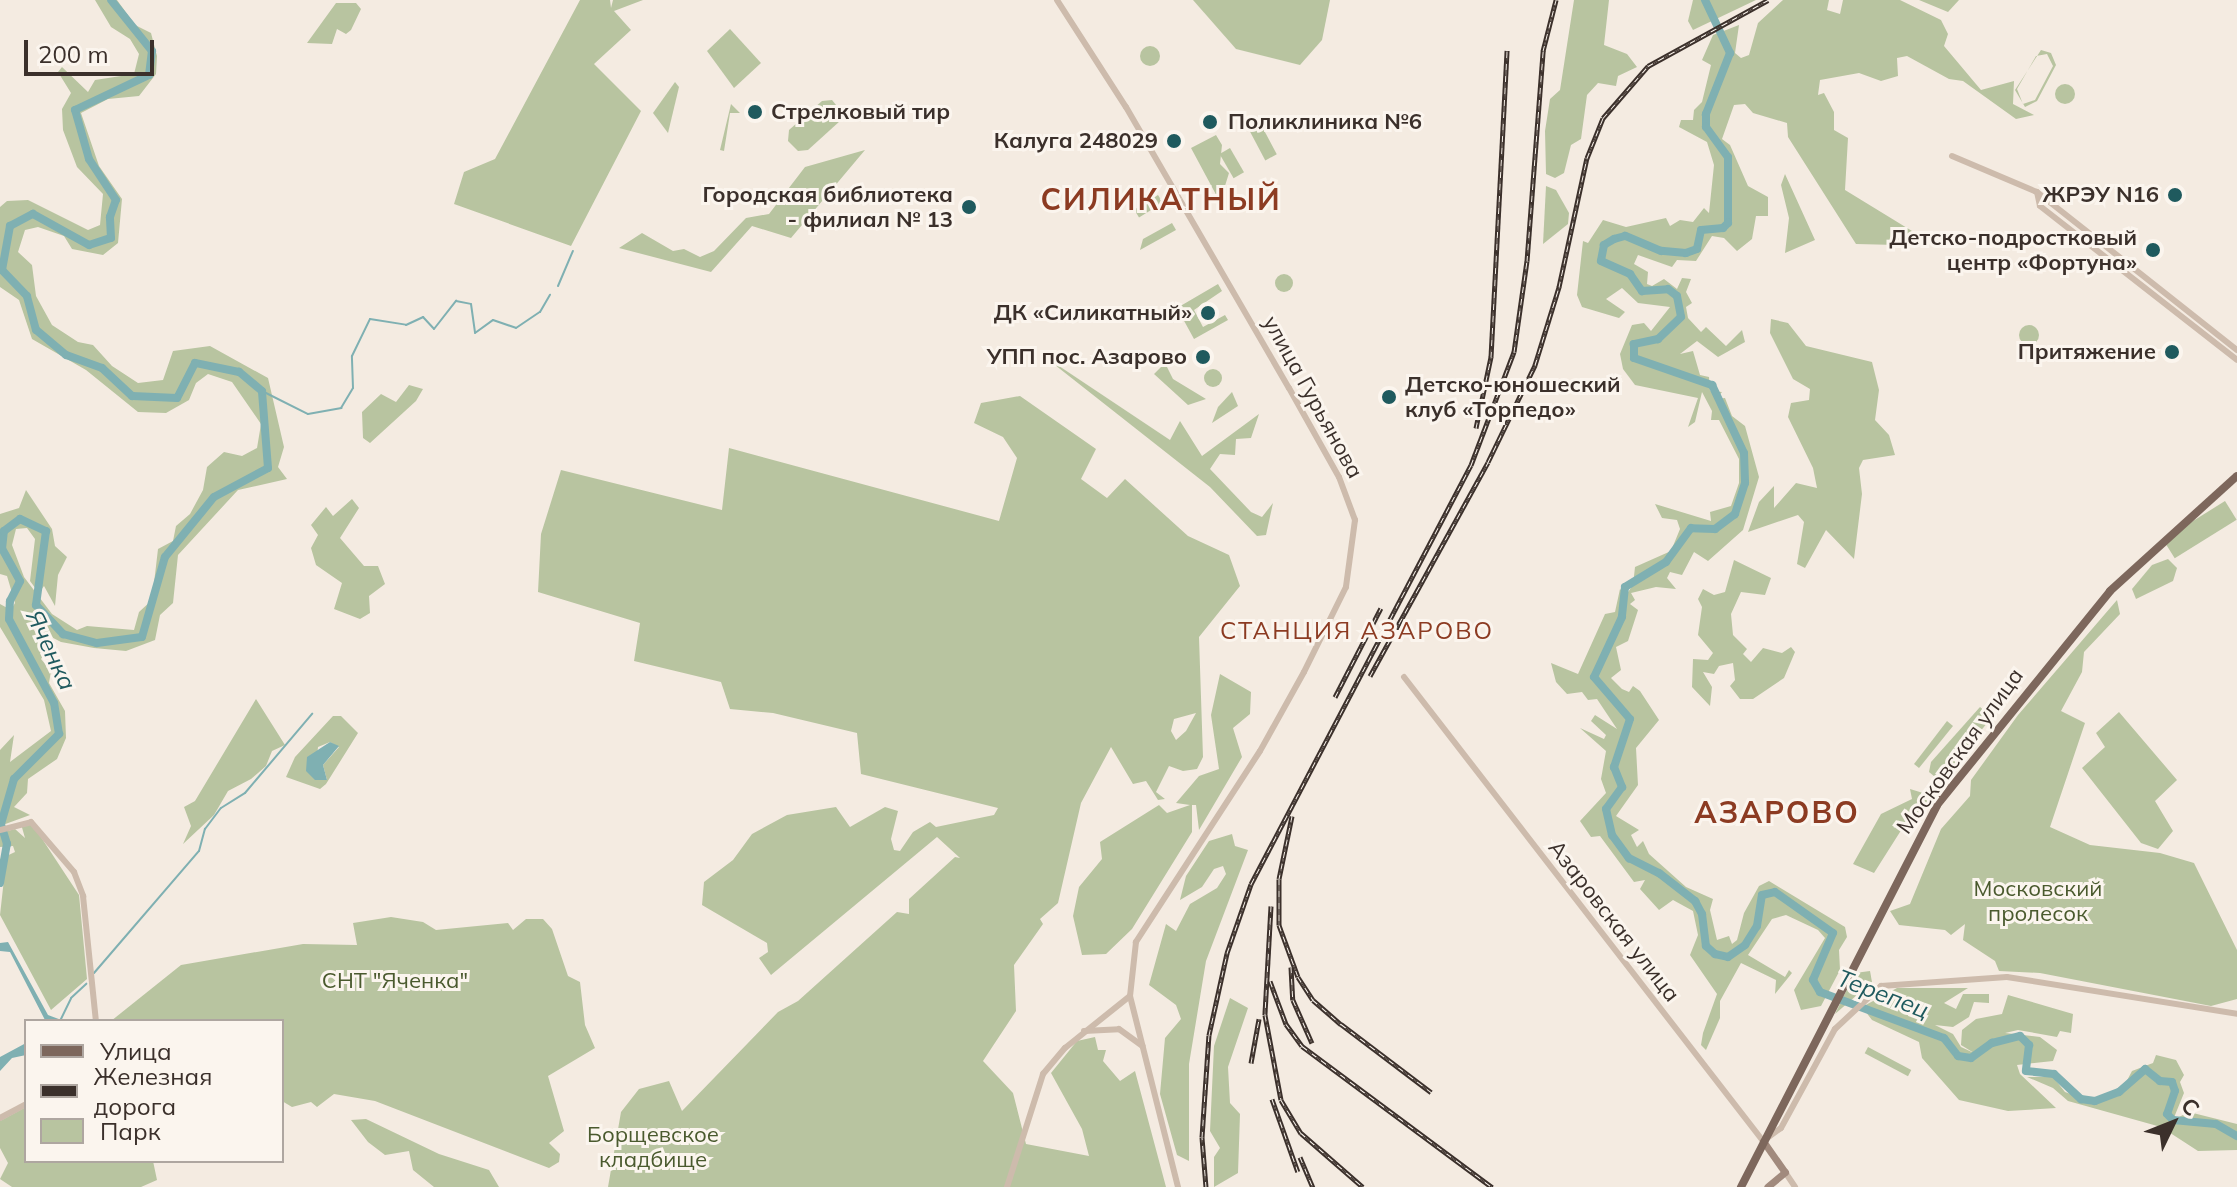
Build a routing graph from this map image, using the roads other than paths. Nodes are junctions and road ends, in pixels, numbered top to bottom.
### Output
1 (1057, 0) edge
2 (1952, 156) dead end
3 (2037, 192) junction
4 (2237, 350) edge
5 (2237, 360) edge
6 (2237, 476) edge
7 (1404, 677) dead end
8 (0, 830) edge
9 (1130, 996) junction
10 (2237, 1014) edge
11 (96, 1019) edge
12 (1084, 1031) junction
13 (1144, 1049) junction
14 (24, 1105) edge
15 (0, 1118) edge
16 (1763, 1141) junction
17 (1785, 1172) junction
18 (1007, 1187) edge
19 (1178, 1187) edge
20 (1741, 1187) edge
21 (1767, 1187) edge
22 (1795, 1187) edge

1 - 9 street, улица Гурьянова
2 - 3 street
3 - 4 street
3 - 5 street
6 - 16 main road, Московская улица
7 - 16 street, Азаровская улица
8 - 11 street
9 - 12 street
9 - 13 street, улица Гурьянова
10 - 16 street
12 - 13 street
12 - 18 street
13 - 19 street, улица Гурьянова
14 - 15 street
16 - 17 main road, Азаровская улица
16 - 20 main road, Московская улица
17 - 21 main road
17 - 22 street, Азаровская улица

